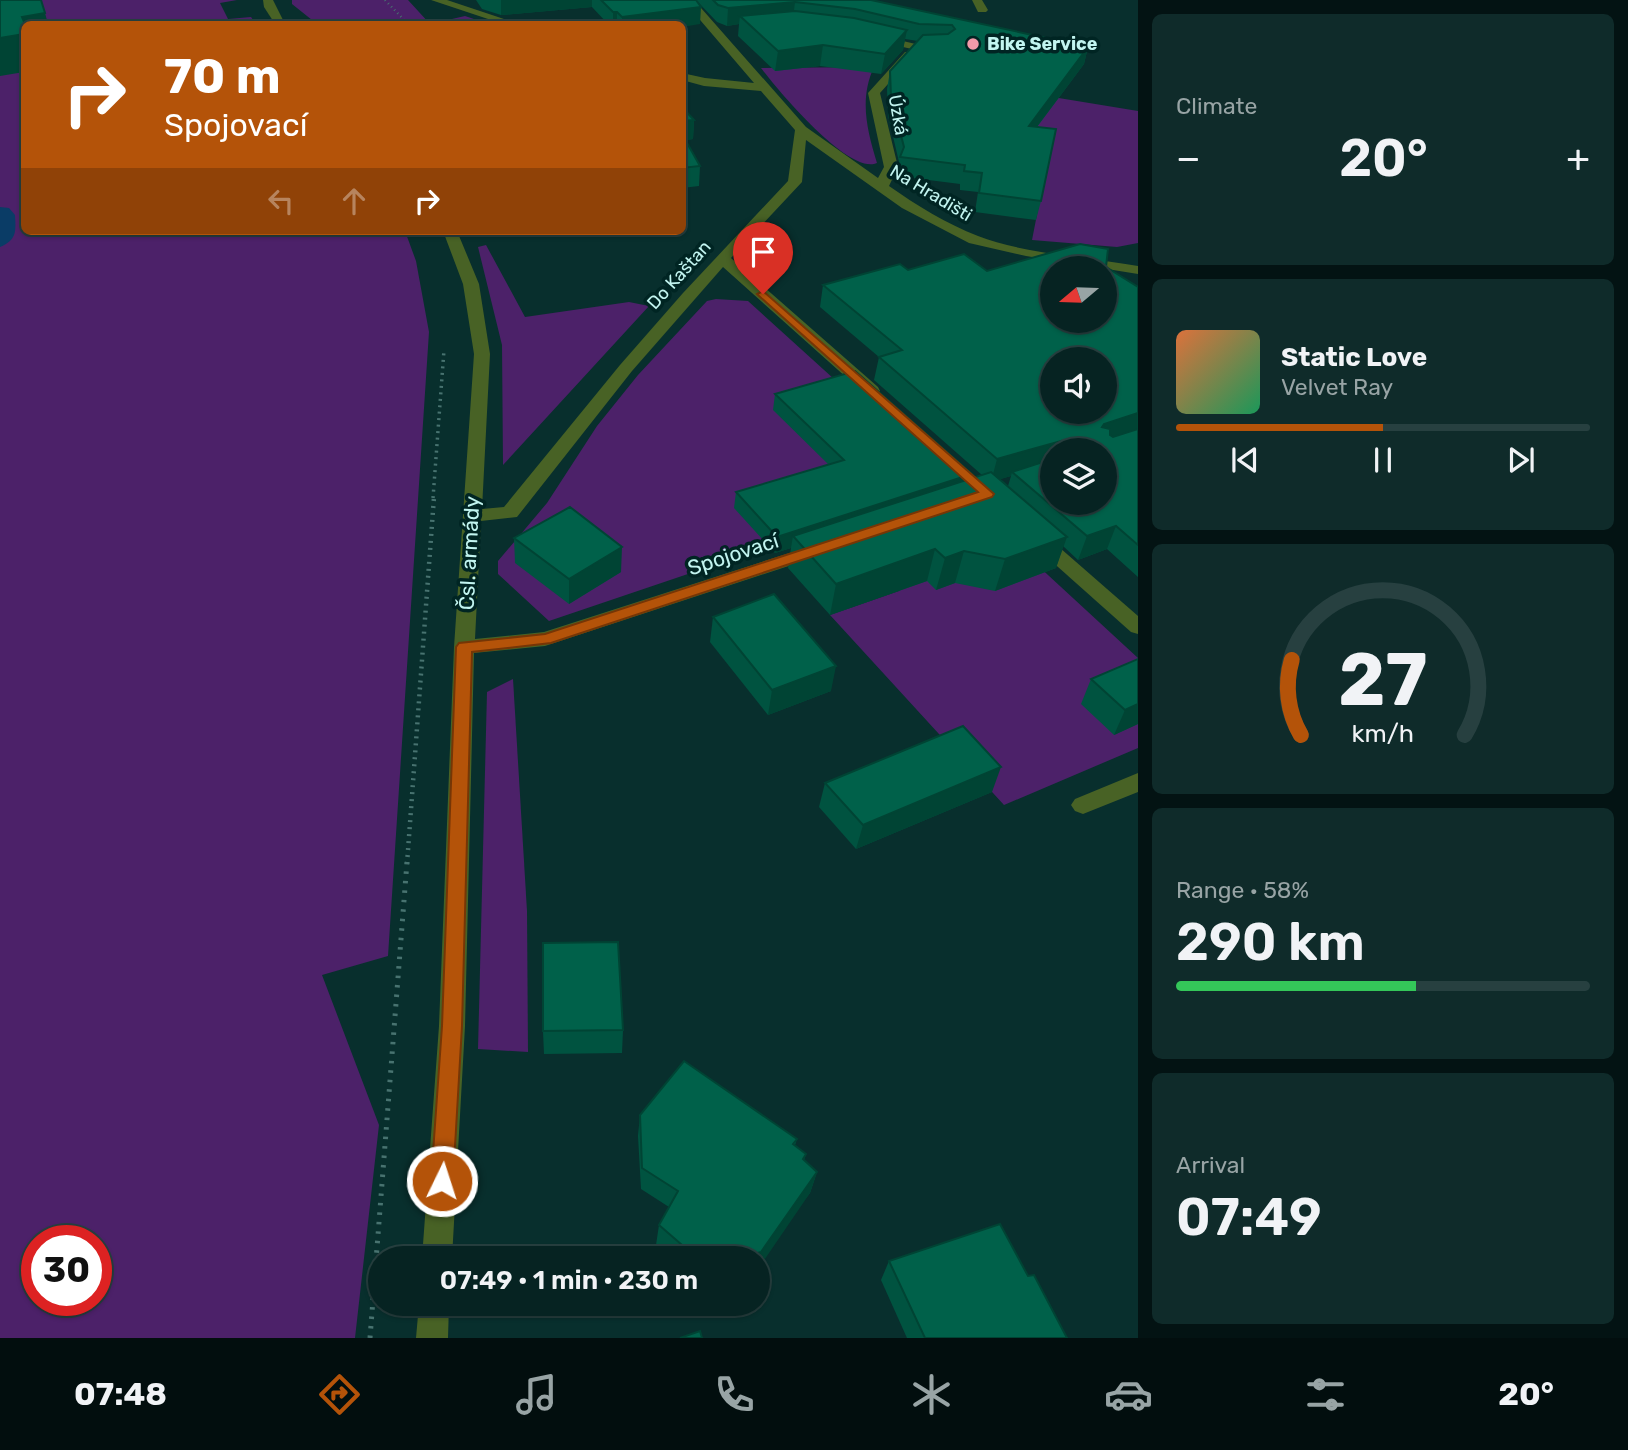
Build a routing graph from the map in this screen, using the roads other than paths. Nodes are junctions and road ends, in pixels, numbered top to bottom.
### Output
1 (268, 0) edge
2 (688, 0) edge
3 (439, 1) edge
4 (446, 18) dead end
5 (279, 21) edge
6 (503, 21) edge
7 (862, 35) edge
8 (686, 77) edge
9 (765, 88) junction
10 (801, 130) junction
11 (881, 187) junction
12 (452, 235) edge
13 (722, 258) junction
14 (1133, 265) edge
15 (1138, 275) edge
16 (886, 403) edge
17 (471, 516) junction
18 (1020, 523) edge
19 (832, 545) edge
20 (1138, 627) edge
21 (464, 647) junction
22 (1138, 782) edge
23 (1083, 805) dead end
24 (438, 1246) edge
25 (433, 1316) edge
26 (432, 1338) edge

1 - 5 street
2 - 9 street
3 - 4 street
3 - 6 street
7 - 11 street, Úzká
8 - 9 street
9 - 10 street
10 - 11 street, Na Hradišti
10 - 13 street, Do Kaštan
11 - 14 street, Na Hradišti
12 - 17 street, Čsl. armády
13 - 16 street
13 - 17 street, Do Kaštan
14 - 15 street
17 - 21 street, Čsl. armády
18 - 20 street
19 - 21 street, Spojovací
21 - 24 street, Čsl. armády
22 - 23 street
25 - 26 street

